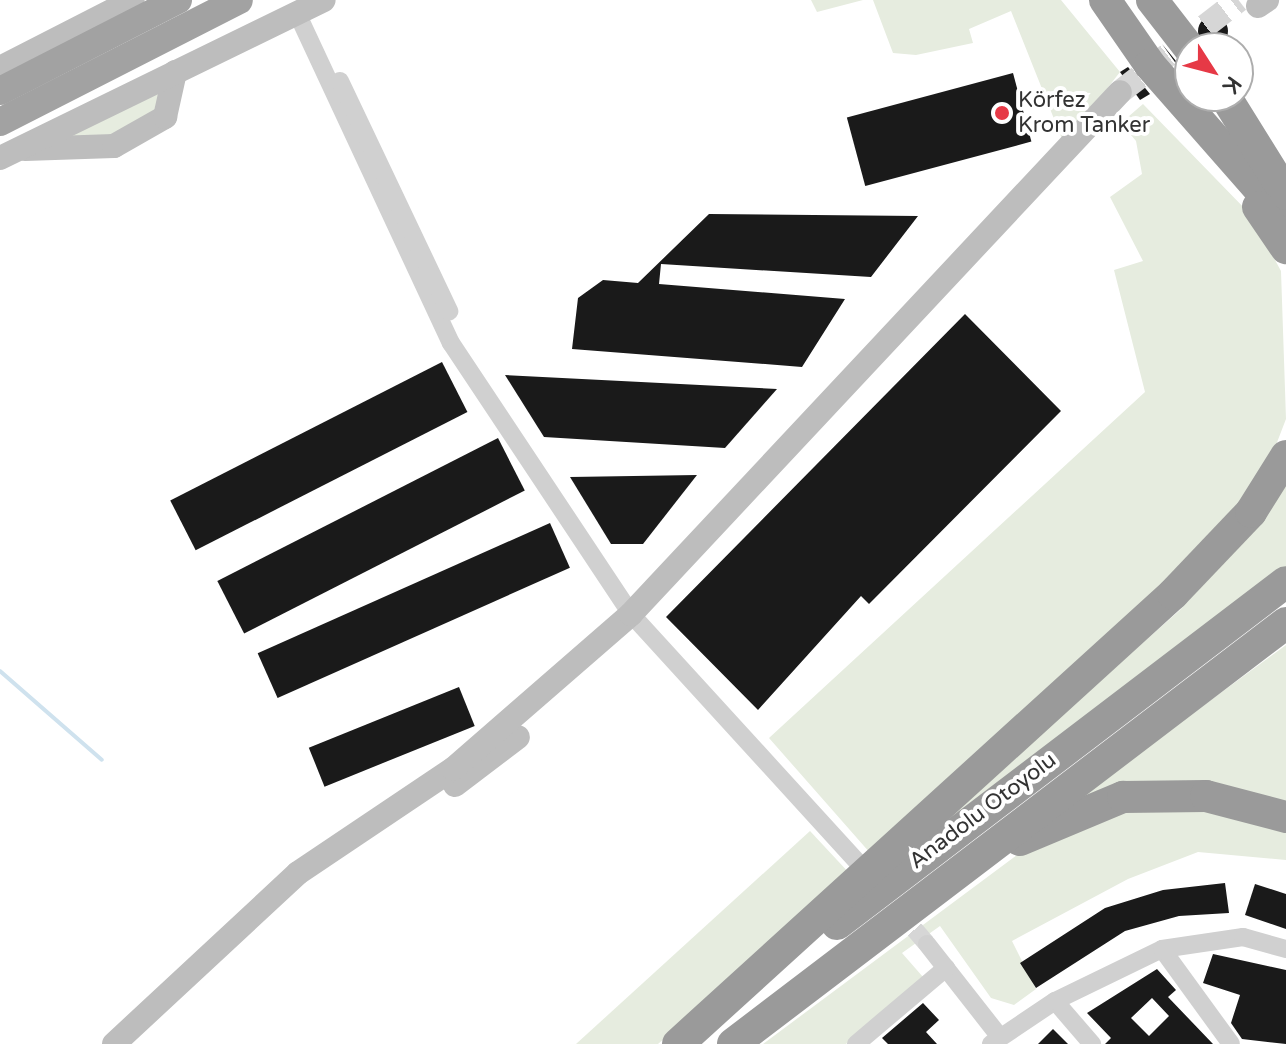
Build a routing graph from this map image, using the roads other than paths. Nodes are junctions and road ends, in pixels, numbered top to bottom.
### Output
1 (133, 0) edge
2 (157, 0) edge
3 (178, 0) edge
4 (239, 0) edge
5 (1105, 0) edge
6 (1152, 0) edge
7 (307, 5) edge
8 (91, 25) junction
9 (1177, 32) edge
10 (0, 68) edge
11 (175, 72) junction
12 (0, 91) edge
13 (1125, 98) tunnel mouth
14 (1236, 112) edge
15 (0, 122) edge
16 (1245, 124) junction
17 (1214, 142) junction
18 (9, 153) edge
19 (1286, 165) edge
20 (1286, 194) edge
21 (1286, 220) edge
22 (1286, 248) edge
23 (1286, 456) edge
24 (1286, 582) edge
25 (641, 616) junction
26 (1286, 623) edge
27 (1286, 817) edge
28 (927, 944) tunnel mouth
29 (1162, 949) junction
30 (1286, 949) edge
31 (839, 963) junction
32 (946, 968) junction
33 (1055, 1001) junction
34 (995, 1041) edge
35 (114, 1044) edge
36 (138, 1044) edge
37 (681, 1044) edge
38 (733, 1044) edge
39 (856, 1044) edge
40 (1092, 1044) edge
41 (1231, 1044) edge

1 - 8 main road
2 - 8 main road
3 - 12 highway
4 - 15 highway
5 - 17 highway
6 - 9 highway
7 - 11 main road
7 - 25 street
8 - 10 main road
11 - 18 main road
11 - 18 main road
13 - 25 main road
14 - 16 highway
16 - 19 highway
16 - 20 highway
17 - 21 highway
17 - 22 highway
23 - 37 highway
24 - 37 highway, Anadolu Otoyolu
25 - 25 street
25 - 35 main road
25 - 36 main road
26 - 31 highway, Anadolu Otoyolu
27 - 31 highway
28 - 32 street
29 - 30 street
29 - 33 street
29 - 41 street
31 - 38 highway, Anadolu Otoyolu
32 - 34 street
32 - 39 street
33 - 34 street
33 - 40 street

